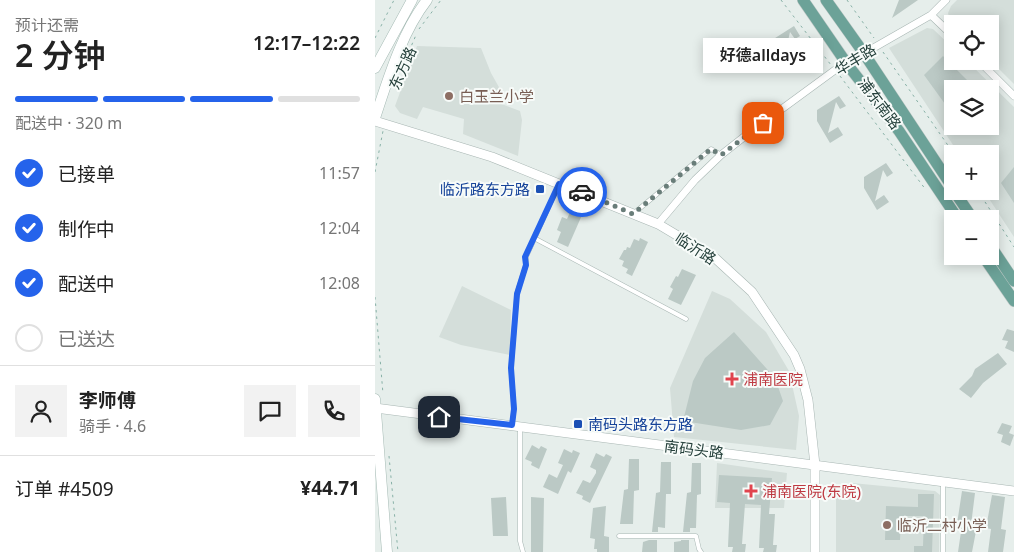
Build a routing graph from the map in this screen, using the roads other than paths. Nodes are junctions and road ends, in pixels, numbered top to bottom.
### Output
1 (412, 0) edge
2 (427, 0) edge
3 (803, 0) edge
4 (826, 0) edge
5 (946, 0) edge
6 (931, 15) junction
7 (944, 27) edge
8 (863, 52) junction
9 (847, 64) junction
10 (375, 68) edge
11 (988, 70) edge
12 (1014, 96) edge
13 (378, 121) edge
14 (721, 155) junction
15 (944, 176) edge
16 (559, 184) junction
17 (952, 210) edge
18 (633, 214) junction
19 (658, 224) junction
20 (533, 238) junction
21 (999, 258) edge
22 (989, 265) edge
23 (1014, 281) edge
24 (1014, 302) edge
25 (686, 320) dead end
26 (375, 405) edge
27 (516, 426) junction
28 (815, 465) junction
29 (943, 482) junction
30 (1014, 491) edge
31 (619, 536) dead end
32 (387, 552) edge
33 (523, 552) edge
34 (701, 552) edge
35 (815, 552) edge
36 (943, 552) edge

1 - 10 main road, 东方路
2 - 13 main road, 东方路
3 - 9 main road, 浦东南路
4 - 8 main road, 浦东南路
5 - 6 street, 华丰路
6 - 7 street
6 - 8 street, 华丰路
8 - 9 street, 华丰路
8 - 15 main road, 浦东南路
9 - 14 street, 华丰路
9 - 17 main road, 浦东南路
11 - 12 street
13 - 16 street, 临沂路
14 - 18 lane
14 - 19 street, 华丰路
16 - 18 street, 临沂路
16 - 20 lane
18 - 19 street, 临沂路
19 - 28 street, 临沂路
20 - 25 lane
20 - 27 lane
21 - 23 main road
22 - 24 main road
26 - 27 street, 南码头路
26 - 32 main road
27 - 28 street, 南码头路
27 - 33 lane
28 - 29 street, 南码头路
28 - 35 street, 临沂路
29 - 30 street, 南码头路
29 - 36 lane
31 - 34 lane

